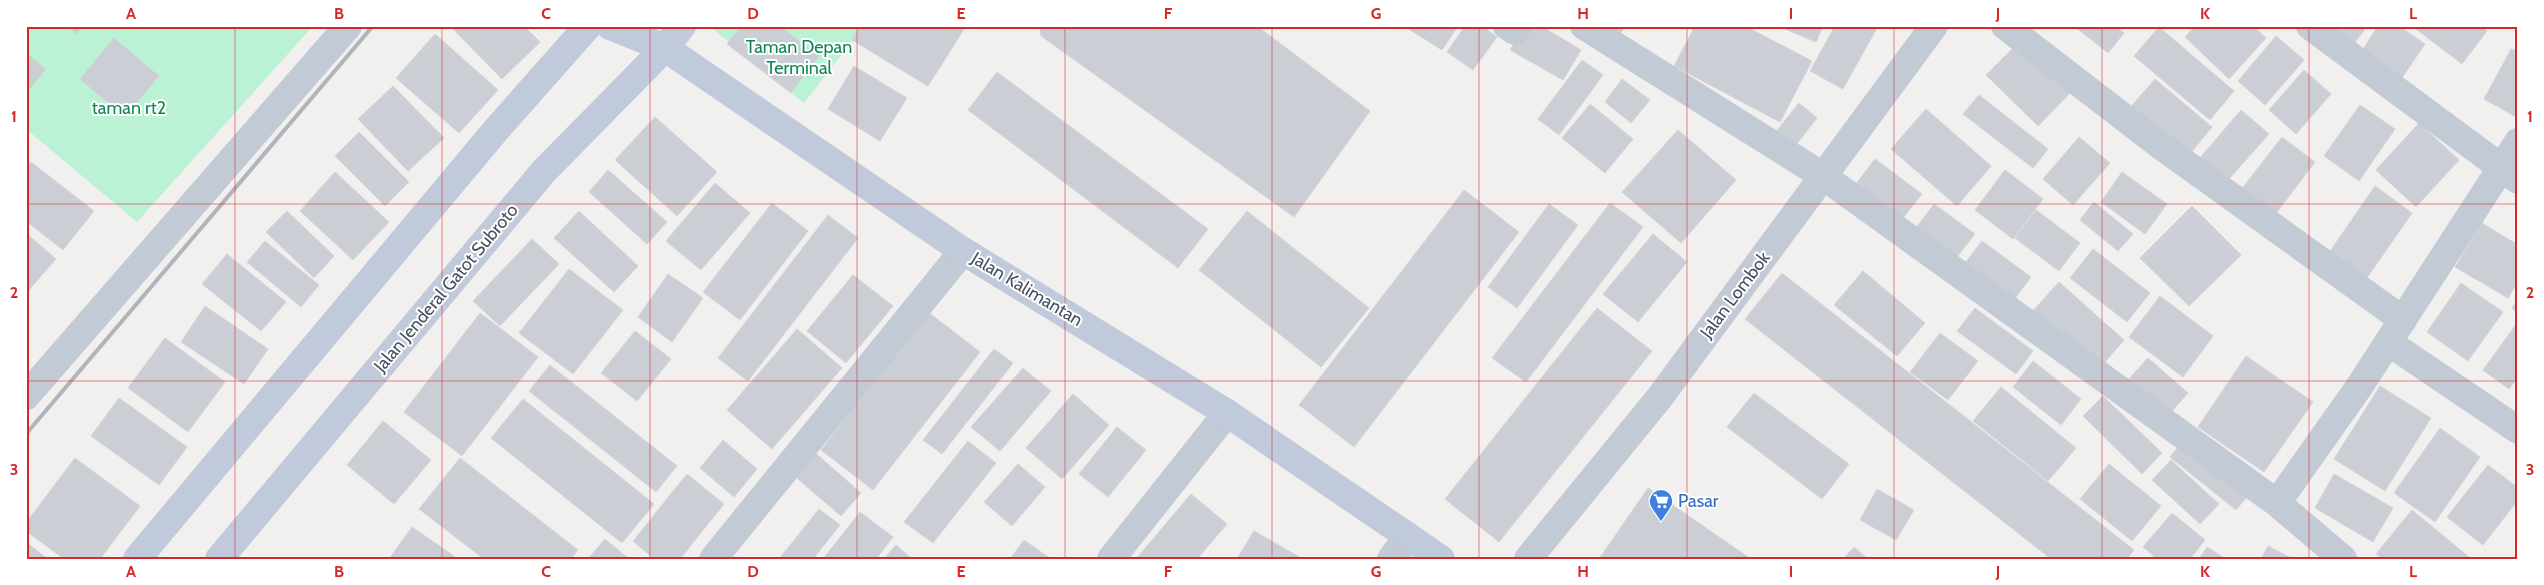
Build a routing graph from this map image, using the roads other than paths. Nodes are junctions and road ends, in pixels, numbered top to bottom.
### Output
1 (348, 26) edge
2 (588, 26) edge
3 (610, 26) edge
4 (682, 26) edge
5 (1507, 26) edge
6 (1518, 26) edge
7 (1584, 26) edge
8 (1934, 26) edge
9 (2005, 26) edge
10 (2310, 26) edge
11 (664, 48) junction
12 (2518, 142) edge
13 (2509, 173) edge
14 (1823, 176) junction
15 (963, 251) junction
16 (2403, 320) junction
17 (2388, 342) junction
18 (26, 396) edge
19 (1227, 413) junction
20 (2518, 430) edge
21 (2277, 503) junction
22 (1408, 536) junction
23 (137, 559) edge
24 (219, 559) edge
25 (713, 559) edge
26 (1111, 559) edge
27 (1391, 559) edge
28 (1440, 559) edge
29 (1528, 559) edge
30 (2343, 559) edge

1 - 18 street
2 - 23 main road
3 - 11 main road, Jalan Kalimantan
4 - 11 main road, Jalan Jenderal Gatot Subroto
5 - 6 street
7 - 14 street
8 - 14 street, Jalan Lombok
9 - 16 street
10 - 13 street
11 - 15 main road, Jalan Kalimantan
11 - 24 main road, Jalan Jenderal Gatot Subroto
12 - 13 street
13 - 16 street
14 - 21 street
14 - 29 street, Jalan Lombok
15 - 19 main road, Jalan Kalimantan
15 - 25 street
16 - 17 street
17 - 20 street
17 - 21 street
19 - 22 main road, Jalan Kalimantan
19 - 26 street
21 - 30 street
22 - 27 street
22 - 28 main road, Jalan Kalimantan

